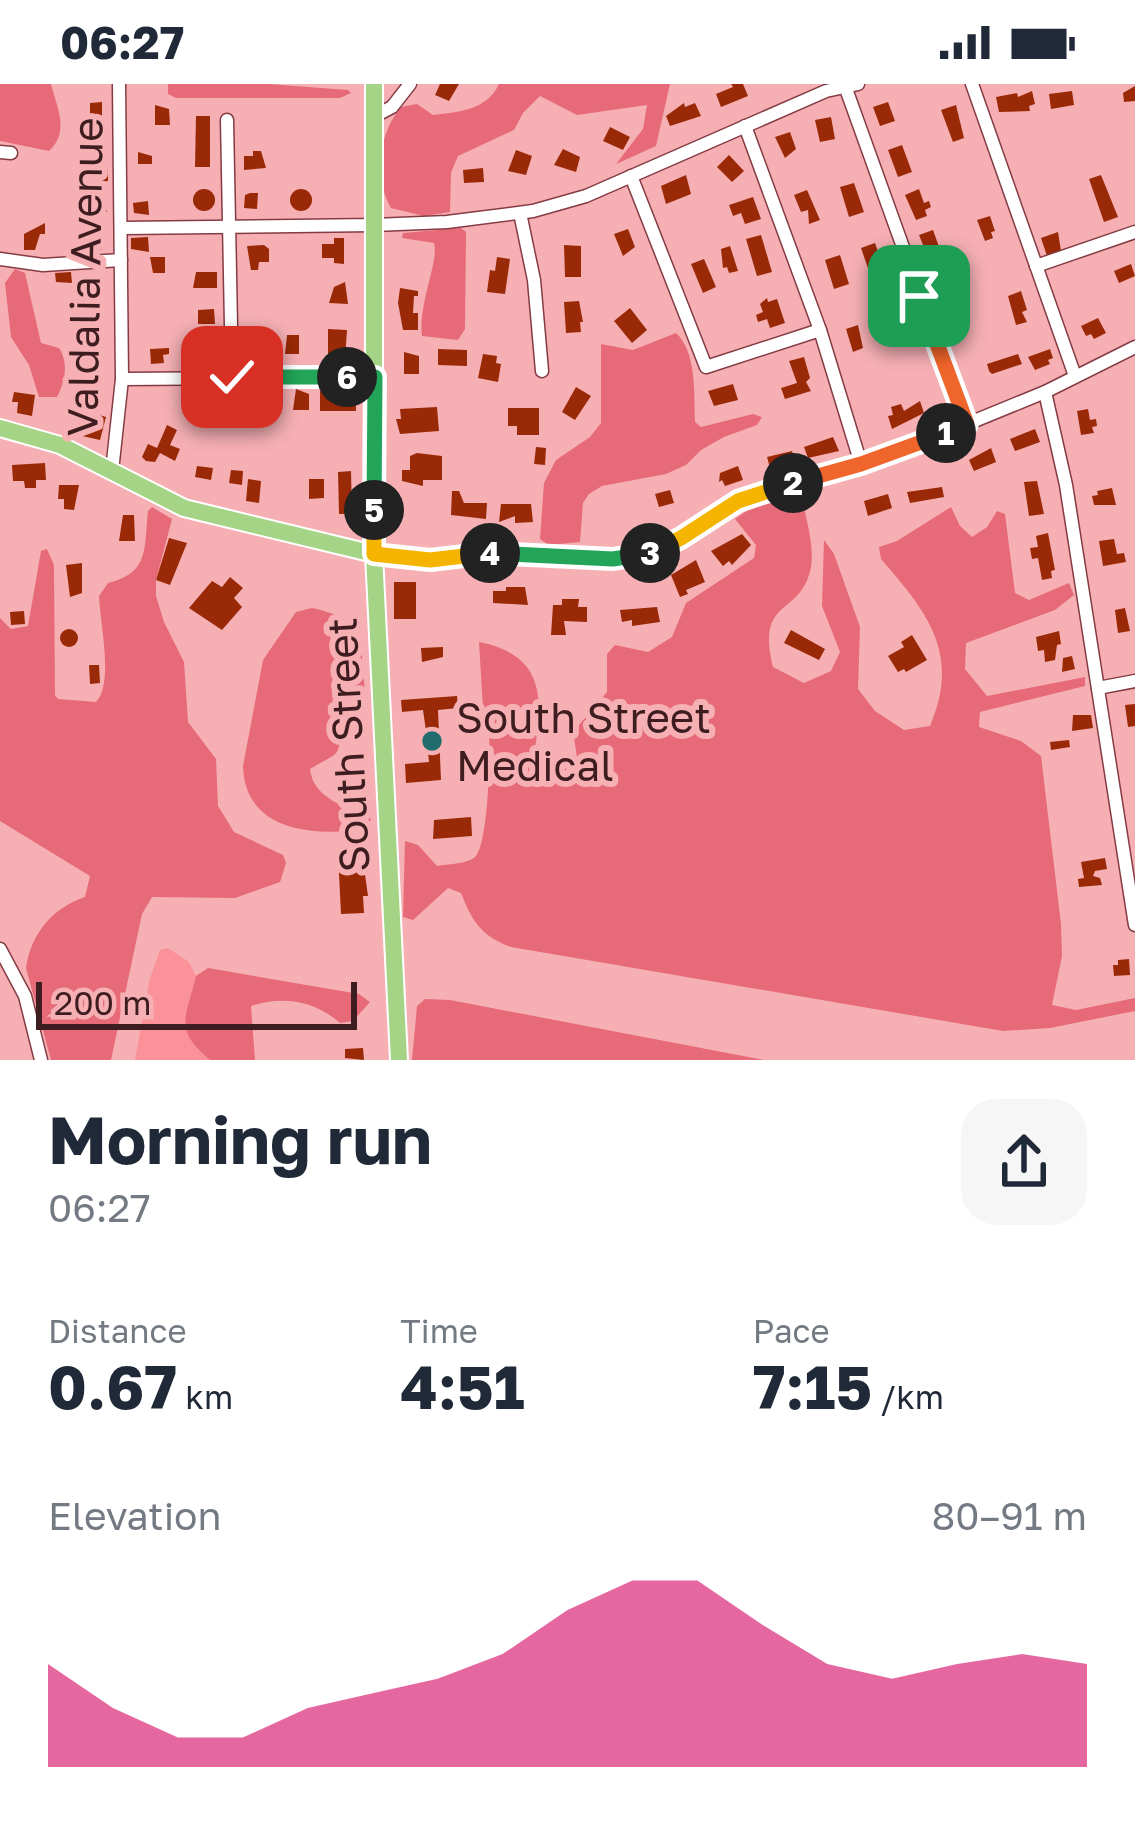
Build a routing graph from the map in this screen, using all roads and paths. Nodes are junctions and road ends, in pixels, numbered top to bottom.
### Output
1 (119, 84) edge
2 (374, 84) edge
3 (410, 84) edge
4 (972, 84) edge
5 (852, 85) edge
6 (373, 116) junction
7 (227, 120) dead end
8 (746, 126) junction
9 (631, 176) junction
10 (520, 213) junction
11 (374, 225) junction
12 (229, 227) junction
13 (123, 228) junction
14 (1135, 232) edge
15 (0, 259) edge
16 (122, 260) junction
17 (1036, 266) junction
18 (820, 331) junction
19 (1135, 347) edge
20 (542, 371) dead end
21 (1075, 376) junction
22 (232, 377) junction
23 (375, 377) junction
24 (122, 379) junction
25 (1045, 392) junction
26 (967, 424) junction
27 (0, 428) edge
28 (861, 464) junction
29 (112, 471) junction
30 (374, 554) junction
31 (1135, 681) edge
32 (1098, 688) junction
33 (1135, 925) edge
34 (0, 949) edge
35 (41, 1060) edge
36 (400, 1060) edge

1 - 13 street, Valdalia Avenue
2 - 6 main road, South Street
3 - 6 street
4 - 17 street
5 - 8 street
5 - 26 street
6 - 11 main road, South Street
7 - 12 street
8 - 9 street
8 - 18 street
9 - 10 street
9 - 18 street
10 - 11 street
10 - 20 street
11 - 12 street
11 - 23 main road, South Street
12 - 13 street
12 - 22 street
13 - 16 street, Valdalia Avenue
14 - 17 street
15 - 16 street
16 - 24 street, Valdalia Avenue
17 - 21 street
18 - 28 street
19 - 21 street
21 - 25 street
22 - 23 street
22 - 24 street
23 - 30 main road, South Street
24 - 29 street, Valdalia Avenue
25 - 26 street
25 - 32 street
26 - 28 street
27 - 29 main road
28 - 30 street
29 - 30 main road
30 - 36 main road, South Street
31 - 32 street
32 - 33 street
34 - 35 street

